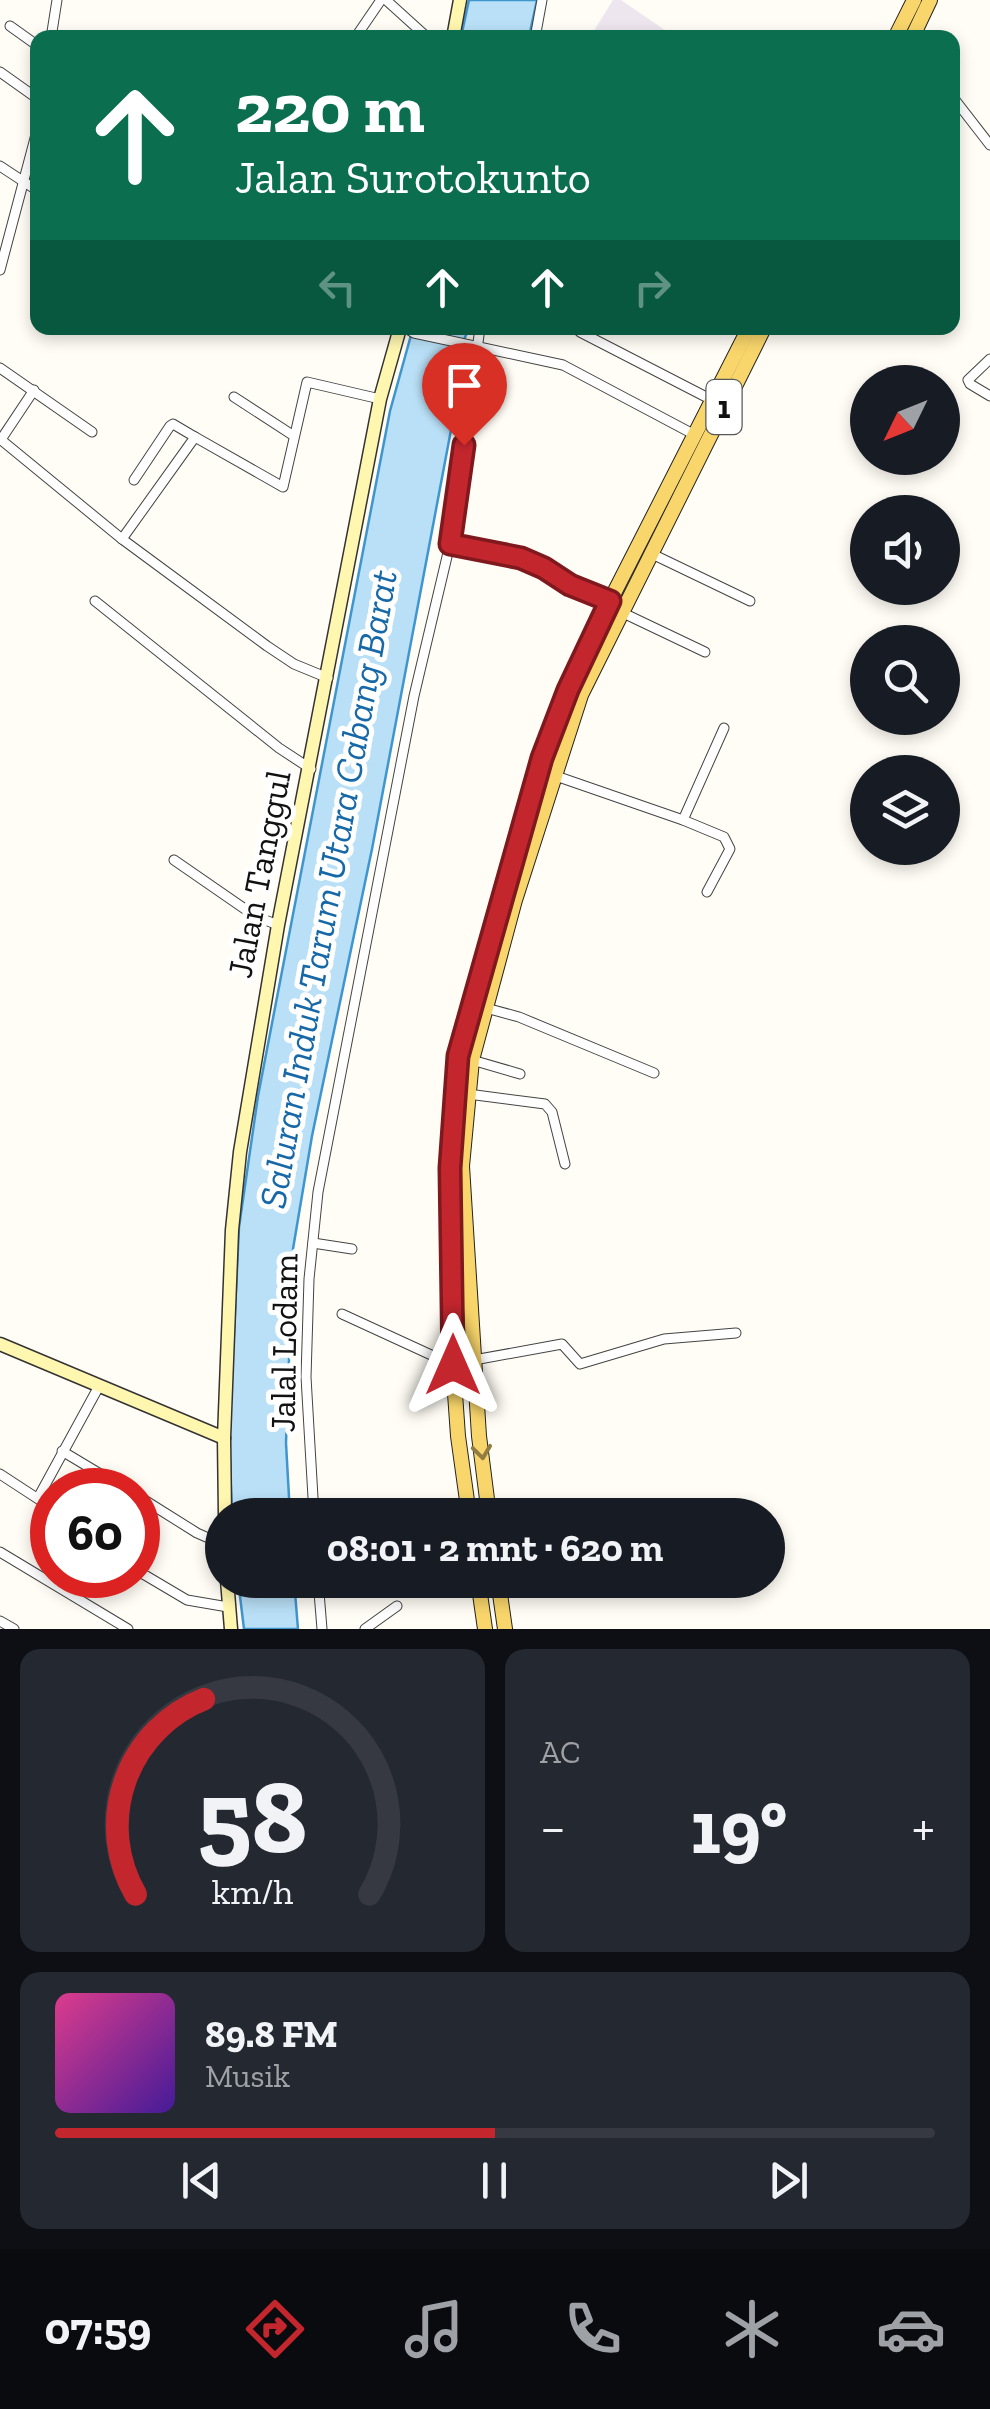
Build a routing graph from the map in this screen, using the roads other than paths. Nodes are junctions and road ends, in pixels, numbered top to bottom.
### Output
1 (58, 0) edge
2 (383, 0) edge
3 (460, 0) edge
4 (542, 0) edge
5 (914, 0) edge
6 (930, 0) edge
7 (10, 26) dead end
8 (52, 30) edge
9 (361, 30) edge
10 (419, 30) edge
11 (454, 30) edge
12 (536, 30) edge
13 (898, 30) edge
14 (916, 30) edge
15 (30, 40) edge
16 (0, 72) edge
17 (30, 93) edge
18 (960, 107) edge
19 (990, 146) edge
20 (30, 158) edge
21 (0, 166) edge
22 (24, 182) junction
23 (30, 186) edge
24 (1, 264) edge
25 (405, 335) edge
26 (433, 335) edge
27 (479, 335) edge
28 (586, 335) edge
29 (745, 335) edge
30 (760, 335) edge
31 (477, 347) junction
32 (990, 359) edge
33 (0, 368) edge
34 (34, 390) junction
35 (234, 396) dead end
36 (990, 396) edge
37 (380, 400) junction
38 (712, 400) junction
39 (92, 432) dead end
40 (695, 435) junction
41 (294, 436) junction
42 (195, 437) junction
43 (1, 439) edge
44 (134, 480) dead end
45 (122, 539) junction
46 (450, 544) junction
47 (650, 553) junction
48 (628, 583) junction
49 (95, 600) dead end
50 (750, 601) dead end
51 (616, 607) junction
52 (704, 652) dead end
53 (328, 678) junction
54 (724, 728) dead end
55 (310, 769) junction
56 (554, 775) junction
57 (682, 820) junction
58 (527, 832) junction
59 (174, 860) dead end
60 (707, 892) dead end
61 (278, 925) junction
62 (486, 1008) junction
63 (472, 1060) junction
64 (654, 1073) dead end
65 (520, 1074) dead end
66 (467, 1094) junction
67 (565, 1164) dead end
68 (313, 1243) junction
69 (352, 1249) dead end
70 (342, 1314) dead end
71 (736, 1333) dead end
72 (0, 1344) edge
73 (474, 1360) junction
74 (453, 1365) junction
75 (98, 1388) junction
76 (224, 1438) junction
77 (62, 1452) junction
78 (54, 1468) edge
79 (90, 1468) edge
80 (0, 1474) edge
81 (30, 1493) edge
82 (225, 1498) edge
83 (313, 1498) edge
84 (467, 1498) edge
85 (488, 1498) edge
86 (160, 1509) edge
87 (205, 1534) edge
88 (0, 1552) edge
89 (160, 1584) edge
90 (228, 1598) edge
91 (319, 1598) edge
92 (481, 1598) edge
93 (501, 1598) edge
94 (397, 1606) dead end
95 (228, 1607) junction
96 (0, 1621) edge
97 (14, 1629) edge
98 (128, 1629) edge
99 (230, 1629) edge
100 (322, 1629) edge
101 (366, 1629) edge
102 (485, 1629) edge
103 (505, 1629) edge

1 - 8 street
2 - 9 street
2 - 10 street
3 - 11 street
4 - 12 street
5 - 13 main road
6 - 14 main road
7 - 15 street
16 - 17 street
18 - 19 street
20 - 22 street
21 - 22 street
22 - 23 street
22 - 24 street
25 - 37 street, Jalan Tanggul
26 - 31 street
27 - 31 street, Jalal Lodam
28 - 38 street
29 - 38 main road, 1
30 - 47 main road, 1
31 - 40 street
31 - 46 street, Jalal Lodam
32 - 36 street
33 - 34 street
34 - 39 street
34 - 43 street
35 - 41 street
37 - 41 street
37 - 53 street, Jalan Tanggul
38 - 40 main road, 1
40 - 48 main road, 1
41 - 42 street
42 - 44 street
42 - 45 street
43 - 45 street
45 - 53 street
46 - 51 street
46 - 68 street, Jalal Lodam
47 - 48 main road, 1
47 - 50 street
48 - 51 main road, 1
49 - 55 street
51 - 52 street
51 - 56 main road, 1
51 - 58 main road, 1
53 - 55 street, Jalan Tanggul
54 - 57 street
55 - 61 street, Jalan Tanggul
56 - 57 street
56 - 58 main road, 1
57 - 60 street
58 - 62 main road, 1
58 - 74 main road, 1
59 - 61 street
61 - 76 street, Jalan Tanggul
62 - 63 main road, 1
62 - 64 street
63 - 65 street
63 - 66 main road, 1
66 - 67 street
66 - 73 main road, 1
68 - 69 street
68 - 83 street, Jalal Lodam
70 - 74 street
71 - 73 street
72 - 75 street
73 -> 85 main road, 1
74 - 84 main road, 1
75 - 76 street
75 - 77 street
76 - 82 street, Jalan Tanggul
77 - 78 street
77 - 79 street
80 - 81 street
86 - 87 street
88 - 98 street
89 - 95 street
90 - 95 street
91 - 100 street
92 - 102 main road
93 - 103 main road
94 - 101 street
95 - 99 street
96 - 97 street

